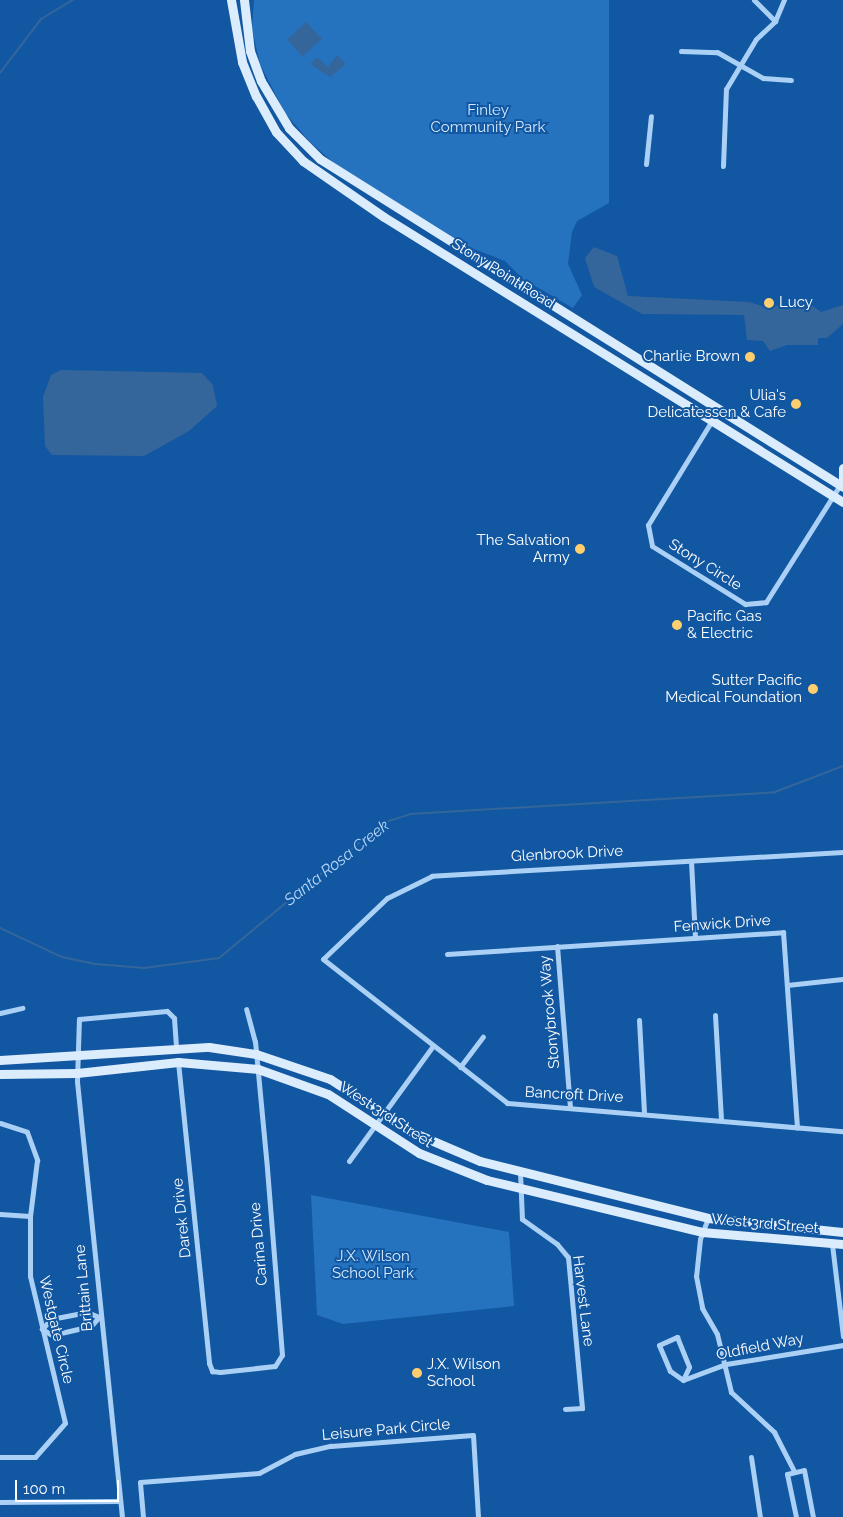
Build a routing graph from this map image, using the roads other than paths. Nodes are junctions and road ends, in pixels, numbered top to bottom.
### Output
1 (231, 0) edge
2 (244, 0) edge
3 (754, 0) edge
4 (784, 0) edge
5 (775, 20) junction
6 (235, 29) junction
7 (681, 50) dead end
8 (739, 65) junction
9 (260, 76) junction
10 (791, 80) dead end
11 (651, 116) dead end
12 (646, 164) dead end
13 (723, 166) dead end
14 (719, 409) junction
15 (712, 420) junction
16 (843, 468) edge
17 (842, 484) edge
18 (834, 496) junction
19 (843, 502) edge
20 (843, 852) edge
21 (691, 861) junction
22 (695, 938) junction
23 (557, 946) junction
24 (447, 954) dead end
25 (323, 959) joint
26 (843, 979) edge
27 (787, 985) junction
28 (22, 1008) dead end
29 (246, 1009) dead end
30 (0, 1013) edge
31 (715, 1015) dead end
32 (639, 1020) dead end
33 (483, 1037) dead end
34 (433, 1046) junction
35 (176, 1048) junction
36 (256, 1054) junction
37 (79, 1057) junction
38 (0, 1060) edge
39 (178, 1062) junction
40 (460, 1067) junction
41 (258, 1070) junction
42 (77, 1073) junction
43 (0, 1074) edge
44 (570, 1106) junction
45 (644, 1112) junction
46 (384, 1113) junction
47 (721, 1119) junction
48 (0, 1123) edge
49 (375, 1125) junction
50 (797, 1127) junction
51 (843, 1131) edge
52 (349, 1161) dead end
53 (520, 1172) junction
54 (520, 1189) junction
55 (0, 1214) edge
56 (30, 1216) junction
57 (708, 1218) junction
58 (702, 1232) junction
59 (843, 1232) edge
60 (832, 1244) junction
61 (843, 1244) edge
62 (100, 1317) junction
63 (42, 1330) junction
64 (843, 1336) edge
65 (843, 1345) edge
66 (726, 1364) junction
67 (212, 1371) joint
68 (683, 1380) junction
69 (565, 1410) dead end
70 (0, 1457) edge
71 (751, 1457) dead end
72 (794, 1471) junction
73 (120, 1501) junction
74 (0, 1502) edge
75 (122, 1517) edge
76 (143, 1517) edge
77 (478, 1517) edge
78 (760, 1517) edge
79 (796, 1517) edge
80 (814, 1517) edge

1 - 6 main road, Stony Point Road
2 - 9 main road, Stony Point Road
3 - 5 street
4 - 5 street
5 - 8 street
6 - 9 main road
6 - 15 main road, Stony Point Road
7 - 8 street
8 - 10 street
8 - 13 street
9 - 14 main road, Stony Point Road
11 - 12 street
14 - 15 street, Stony Circle
14 - 17 main road, Stony Point Road
15 - 18 main road, Stony Point Road
15 - 18 street, Stony Circle
16 - 17 main road
17 - 18 street, Stony Circle
18 - 19 main road, Stony Point Road
20 - 21 street, Glenbrook Drive
21 - 22 street
21 - 25 street, Glenbrook Drive
22 - 23 street, Fenwick Drive
22 - 27 street, Fenwick Drive
23 - 24 street, Fenwick Drive
23 - 44 street, Stonybrook Way
25 - 34 street, Bancroft Drive
26 - 27 street
27 - 50 street, Fenwick Drive
28 - 30 street
29 - 36 street, Carina Drive
31 - 47 street
32 - 45 street
33 - 40 street
34 - 40 street, Bancroft Drive
34 - 46 street
35 - 36 main road, West 3rd Street
35 - 37 main road, West 3rd Street
35 - 37 street, Brittain Lane
36 - 41 street, Carina Drive
36 - 46 main road, West 3rd Street
37 - 38 main road, West 3rd Street
37 - 42 street, Brittain Lane
39 - 41 main road, West 3rd Street
39 - 42 main road, West 3rd Street
39 - 67 street, Darek Drive
40 - 44 street, Bancroft Drive
41 - 49 main road, West 3rd Street
41 - 67 street, Carina Drive
42 - 43 main road, West 3rd Street
42 - 62 street, Brittain Lane
44 - 45 street, Bancroft Drive
45 - 47 street, Bancroft Drive
46 - 49 street
46 - 53 main road, West 3rd Street
47 - 50 street, Bancroft Drive
48 - 56 street, Westgate Circle
49 - 52 street
49 - 54 main road, West 3rd Street
50 - 51 street, Bancroft Drive
53 - 54 street, Harvest Lane
53 - 57 main road, West 3rd Street
54 - 58 main road, West 3rd Street
54 - 69 street, Harvest Lane
55 - 56 street
56 - 63 street, Westgate Circle
57 - 58 street
57 - 59 main road, West 3rd Street
58 - 60 main road, West 3rd Street
58 - 66 street
60 - 61 main road, West 3rd Street
60 - 64 street
62 - 63 street
62 - 63 street
62 - 73 street, Brittain Lane
63 - 70 street, Westgate Circle
65 - 66 street, Oldfield Way
66 - 68 street, Oldfield Way
66 - 72 street
68 - 68 street
71 - 78 street
72 - 79 street
72 - 80 street
73 - 74 street
73 - 75 street, Brittain Lane
76 - 77 street, Leisure Park Circle

